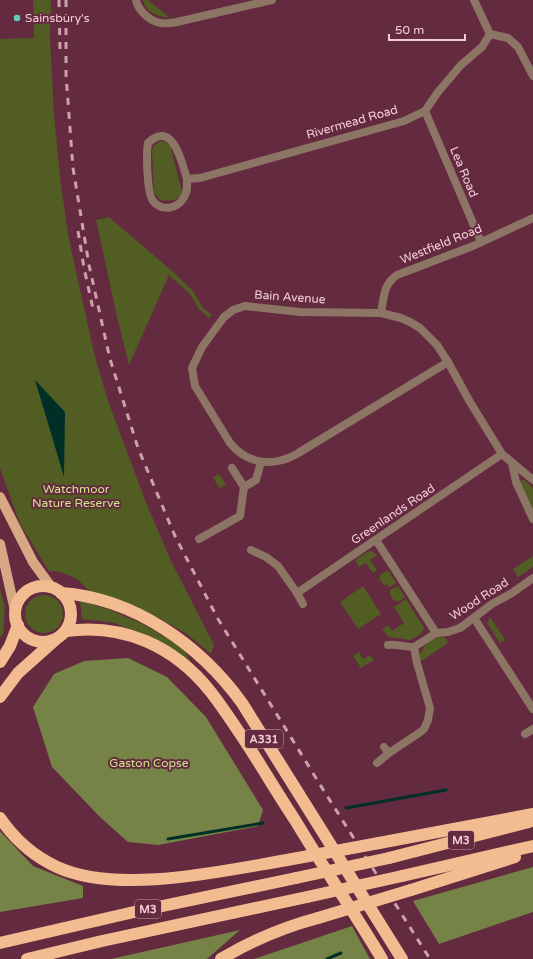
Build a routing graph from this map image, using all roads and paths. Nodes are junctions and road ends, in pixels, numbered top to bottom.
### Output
1 (136, 0) edge
2 (269, 0) edge
3 (474, 0) edge
4 (490, 34) junction
5 (533, 76) edge
6 (425, 111) junction
7 (187, 179) junction
8 (533, 218) edge
9 (481, 242) junction
10 (381, 313) junction
11 (448, 362) junction
12 (502, 454) junction
13 (261, 462) junction
14 (512, 463) junction
15 (232, 468) dead end
16 (533, 480) edge
17 (244, 487) junction
18 (0, 497) edge
19 (533, 519) edge
20 (199, 539) dead end
21 (376, 540) junction
22 (0, 544) edge
23 (251, 550) dead end
24 (533, 578) edge
25 (56, 590) junction
26 (297, 593) junction
27 (303, 604) dead end
28 (474, 618) junction
29 (17, 620) junction
30 (66, 631) junction
31 (436, 633) junction
32 (55, 640) junction
33 (384, 645) dead end
34 (414, 647) junction
35 (0, 662) edge
36 (0, 697) edge
37 (533, 709) edge
38 (533, 729) edge
39 (525, 734) dead end
40 (378, 763) dead end
41 (533, 814) edge
42 (0, 818) edge
43 (533, 821) edge
44 (533, 846) edge
45 (533, 851) edge
46 (0, 943) edge
47 (27, 959) edge
48 (222, 959) edge
49 (382, 959) edge
50 (402, 959) edge

1 - 2 street
3 - 4 street
4 - 5 street
4 - 6 street
6 - 7 street, Rivermead Road
6 - 9 street, Lea Road
7 - 7 street
8 - 9 street, Westfield Road
9 - 10 street, Westfield Road
10 - 11 street, Bain Avenue
10 - 13 street, Bain Avenue
11 - 12 street, Bain Avenue
11 - 13 street, Bain Avenue
12 - 14 street, Bain Avenue
12 - 21 street, Greenlands Road
13 - 17 street
14 - 16 street, Bain Avenue
14 - 19 street
15 - 17 street
17 - 20 street
18 - 25 main road
21 - 26 street, Greenlands Road
21 - 31 street
22 - 29 main road
23 - 26 street
24 - 28 street, Wood Road
25 - 29 highway
25 - 30 highway
25 - 50 highway, A331
26 - 27 street
28 - 31 street, Wood Road
28 - 37 street
29 - 32 highway
29 - 35 highway
30 - 32 highway
30 - 49 highway, A331
31 - 34 street, Wood Road
32 - 36 highway
33 - 34 street
34 - 40 street
38 - 39 street
41 - 42 highway, M3, bridge
43 - 46 highway, M3, bridge
44 - 47 highway, M3, bridge
45 - 48 highway, bridge

